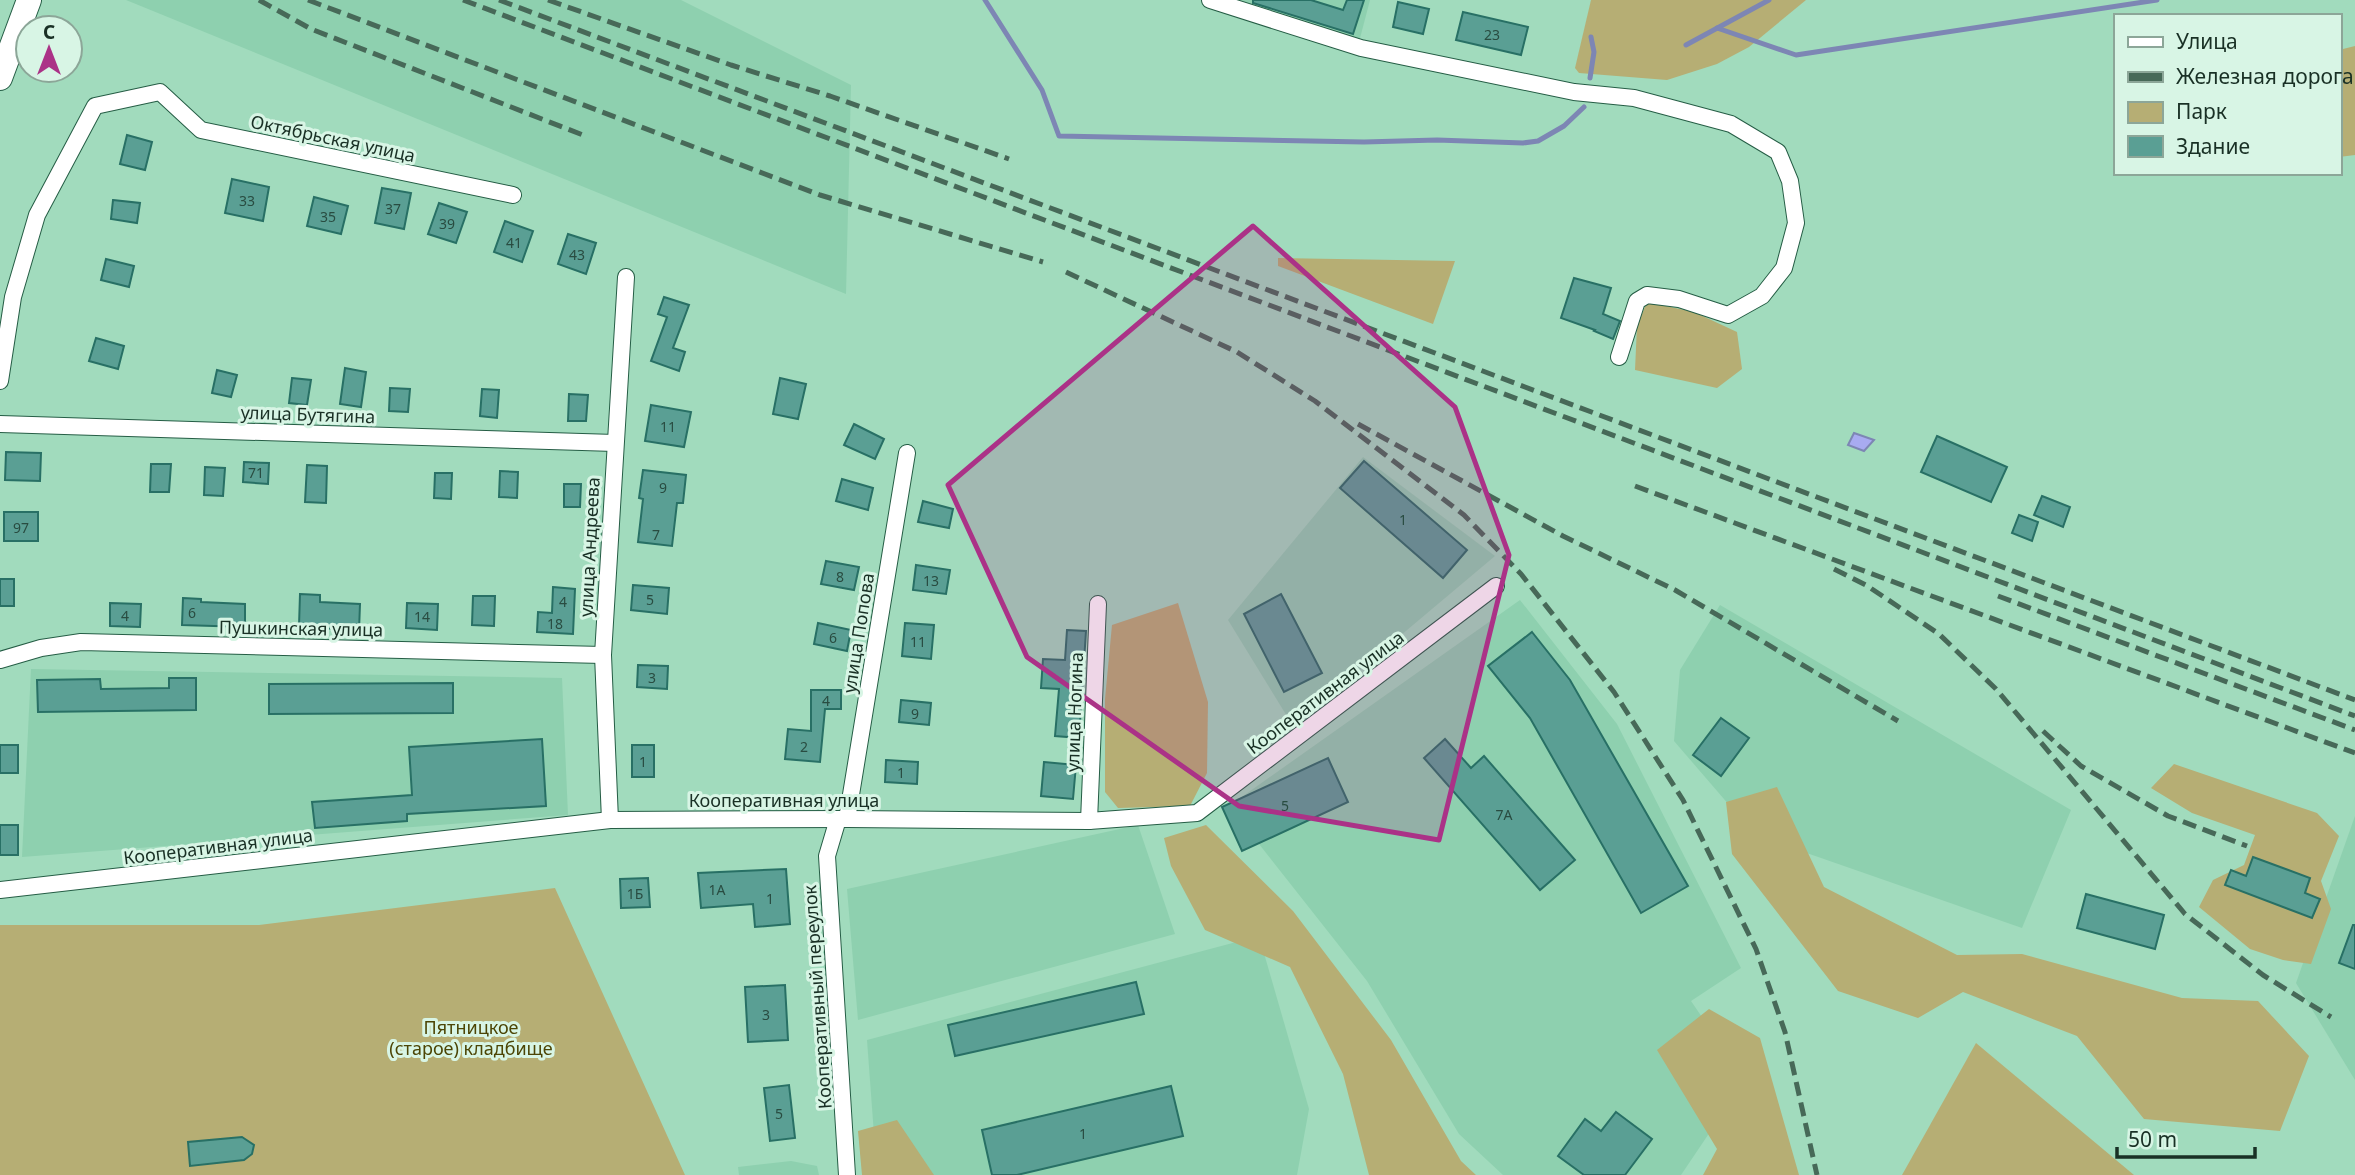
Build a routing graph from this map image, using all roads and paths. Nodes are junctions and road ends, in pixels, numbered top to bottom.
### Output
1 (29, 0) edge
2 (1210, 0) edge
3 (0, 78) edge
4 (513, 195) dead end
5 (626, 277) dead end
6 (1619, 357) dead end
7 (0, 381) edge
8 (0, 424) edge
9 (615, 443) junction
10 (907, 453) dead end
11 (1496, 586) dead end
12 (1098, 604) dead end
13 (603, 655) junction
14 (0, 660) edge
15 (842, 819) junction
16 (610, 820) junction
17 (1089, 821) junction
18 (0, 890) edge
19 (847, 1175) edge

1 - 3 main road
2 - 6 street
4 - 7 street, Октябрьская улица
5 - 9 street, улица Андреева
8 - 9 street, улица Бутягина
9 - 13 street, улица Андреева
10 - 15 street, улица Попова
11 - 17 street, Кооперативная улица
12 - 17 street, улица Ногина
13 - 14 street, Пушкинская улица
13 - 16 street, улица Андреева
15 - 16 street, Кооперативная улица
15 - 17 street, Кооперативная улица
15 - 19 street, Кооперативный переулок
16 - 18 street, Кооперативная улица

